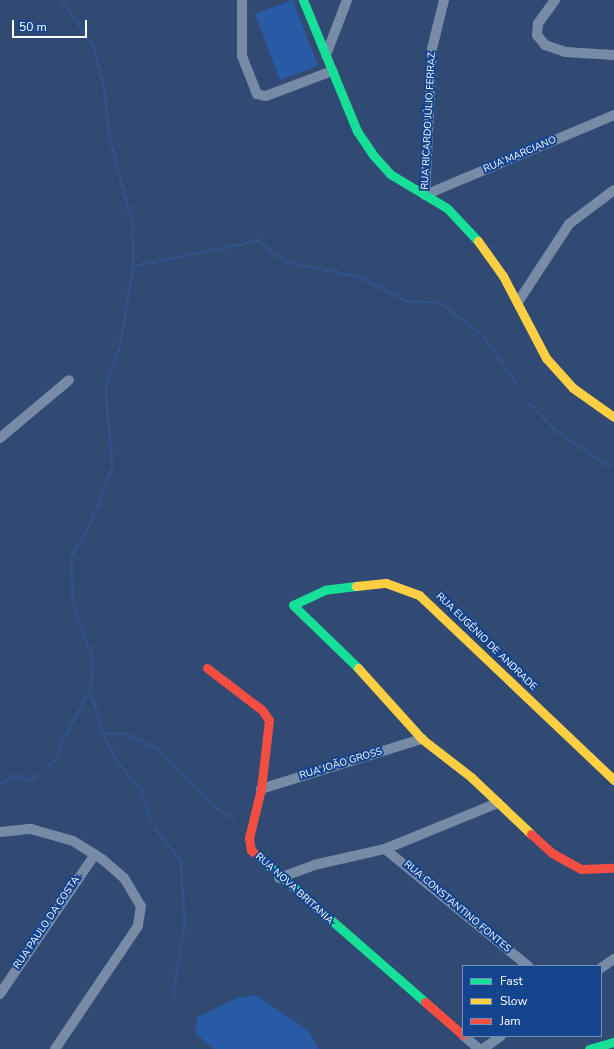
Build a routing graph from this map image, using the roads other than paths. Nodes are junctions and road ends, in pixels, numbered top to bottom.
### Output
1 (242, 0) edge
2 (303, 0) edge
3 (347, 0) edge
4 (444, 0) edge
5 (555, 0) edge
6 (326, 55) junction
7 (614, 55) edge
8 (332, 72) junction
9 (614, 115) edge
10 (614, 190) edge
11 (426, 195) junction
12 (518, 302) junction
13 (69, 380) dead end
14 (614, 417) edge
15 (0, 438) edge
16 (207, 668) dead end
17 (422, 739) junction
18 (610, 772) edge
19 (614, 780) edge
20 (261, 789) junction
21 (498, 802) junction
22 (0, 832) edge
23 (386, 849) junction
24 (95, 854) junction
25 (614, 868) edge
26 (278, 878) junction
27 (613, 960) edge
28 (527, 965) edge
29 (602, 967) edge
30 (0, 994) edge
31 (462, 1034) edge
32 (465, 1037) edge
33 (500, 1037) edge
34 (614, 1042) edge
35 (55, 1049) edge
36 (479, 1049) edge
37 (483, 1049) edge
38 (589, 1049) edge

1 - 8 street
2 - 6 street
3 - 6 street
4 - 11 street, RUA RICARDO JÚLIO FERRAZ
5 - 7 street
6 - 8 street
8 - 11 street
9 - 11 street, RUA MARCIANO
10 - 12 street
11 - 12 street
12 - 14 street
13 - 15 street
16 - 20 street, RUA NOVA BRITANIA
17 - 18 street, RUA EUGÊNIO DE ANDRADE
17 - 20 street, RUA JOÃO GROSS
17 - 21 street
18 - 19 street, RUA EUGÊNIO DE ANDRADE
20 - 26 street, RUA NOVA BRITANIA
21 - 23 street
21 - 25 street
22 - 24 street
23 - 26 street
23 - 28 street, RUA CONSTANTINO FONTES
24 - 30 street, RUA PAULO DA COSTA
24 - 35 street
26 - 31 street, RUA NOVA BRITANIA
27 - 29 street
32 - 36 street, RUA NOVA BRITANIA
33 - 37 street
34 - 38 street

